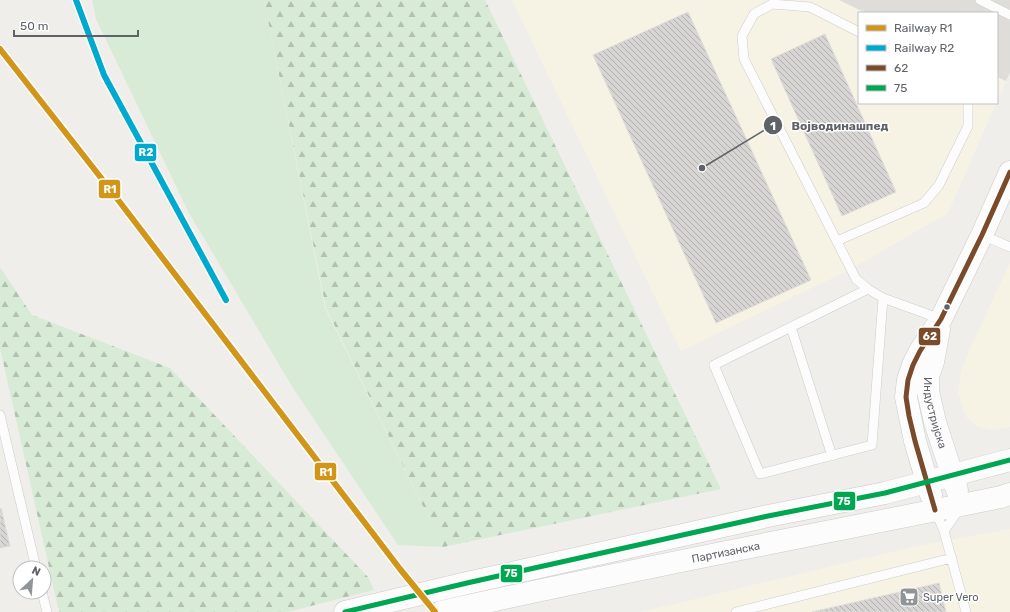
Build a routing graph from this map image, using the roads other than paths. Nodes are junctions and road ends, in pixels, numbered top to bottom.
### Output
1 (980, 0) edge
2 (1010, 15) edge
3 (858, 31) edge
4 (968, 104) edge
5 (1010, 172) edge
6 (982, 235) junction
7 (837, 241) junction
8 (1010, 247) edge
9 (868, 289) junction
10 (883, 298) junction
11 (941, 319) junction
12 (791, 327) junction
13 (0, 415) edge
14 (832, 456) junction
15 (1010, 460) edge
16 (953, 476) junction
17 (927, 482) junction
18 (1010, 494) edge
19 (962, 505) junction
20 (935, 510) junction
21 (944, 531) junction
22 (952, 558) junction
23 (34, 560) edge
24 (44, 600) edge
25 (47, 612) edge
26 (345, 612) edge
27 (441, 612) edge
28 (736, 612) edge
29 (966, 612) edge

1 - 2 lane
3 - 7 lane
4 - 7 lane
5 - 6 main road, Индустријска
6 - 8 lane
6 - 11 main road, Индустријска
7 - 9 lane
9 - 10 lane
9 - 12 lane
10 - 11 lane
10 - 14 lane
11 - 16 main road, Индустријска
11 - 17 main road, Индустријска
12 - 14 lane
12 - 14 lane
13 - 23 lane
15 - 16 main road
16 - 17 main road
16 - 19 main road, Индустријска
17 - 20 main road, Индустријска
17 - 26 main road
18 - 19 main road, Партизанска
19 - 20 main road, Партизанска
19 - 21 lane
20 - 21 lane
20 - 27 main road, Партизанска
21 - 22 lane
22 - 28 lane
22 - 29 lane
24 - 25 lane

